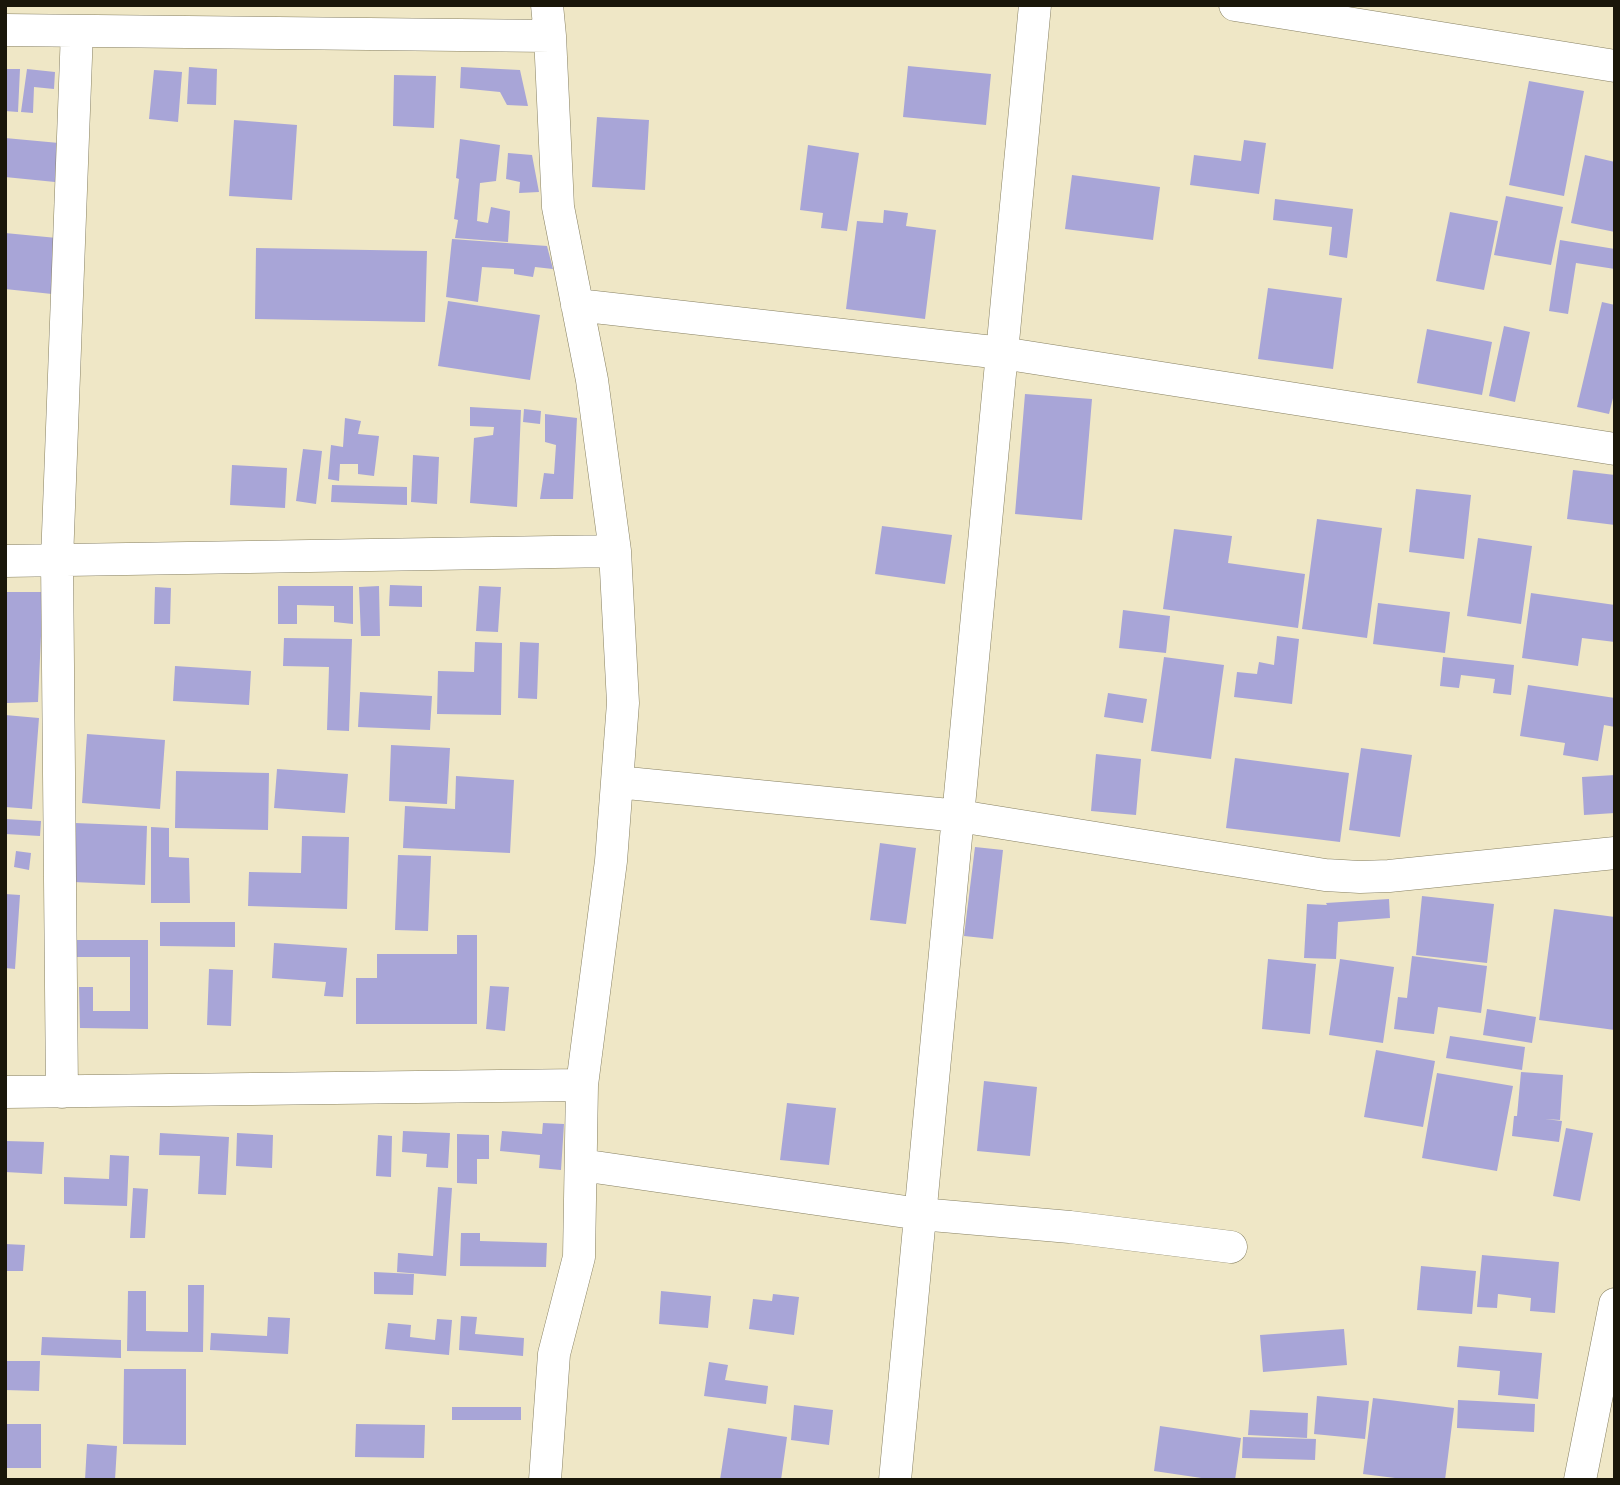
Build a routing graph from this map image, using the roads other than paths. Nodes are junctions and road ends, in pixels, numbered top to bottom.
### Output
1 (1035, 5) edge
2 (1235, 5) edge
3 (549, 20) edge
4 (5, 30) edge
5 (77, 31) junction
6 (1615, 66) edge
7 (577, 305) junction
8 (1002, 353) junction
9 (1615, 449) edge
10 (615, 551) junction
11 (57, 560) junction
12 (5, 561) edge
13 (617, 782) junction
14 (960, 817) junction
15 (1615, 853) edge
16 (582, 1086) junction
17 (5, 1092) edge
18 (62, 1092) junction
19 (581, 1165) junction
20 (920, 1214) junction
21 (1231, 1247) dead end
22 (1615, 1304) edge
23 (545, 1480) edge
24 (895, 1480) edge
25 (1580, 1480) edge

1 - 8 street
2 - 6 street
3 - 5 street
3 - 7 street
4 - 5 street
5 - 11 street
7 - 8 street
7 - 10 street
8 - 9 street
8 - 14 street
10 - 11 street
10 - 13 street
11 - 12 street
11 - 18 street
13 - 14 street
13 - 16 street
14 - 15 street
14 - 20 street
16 - 18 street
16 - 19 street
17 - 18 street
19 - 20 street
19 - 23 street
20 - 21 street
20 - 24 street
22 - 25 street

